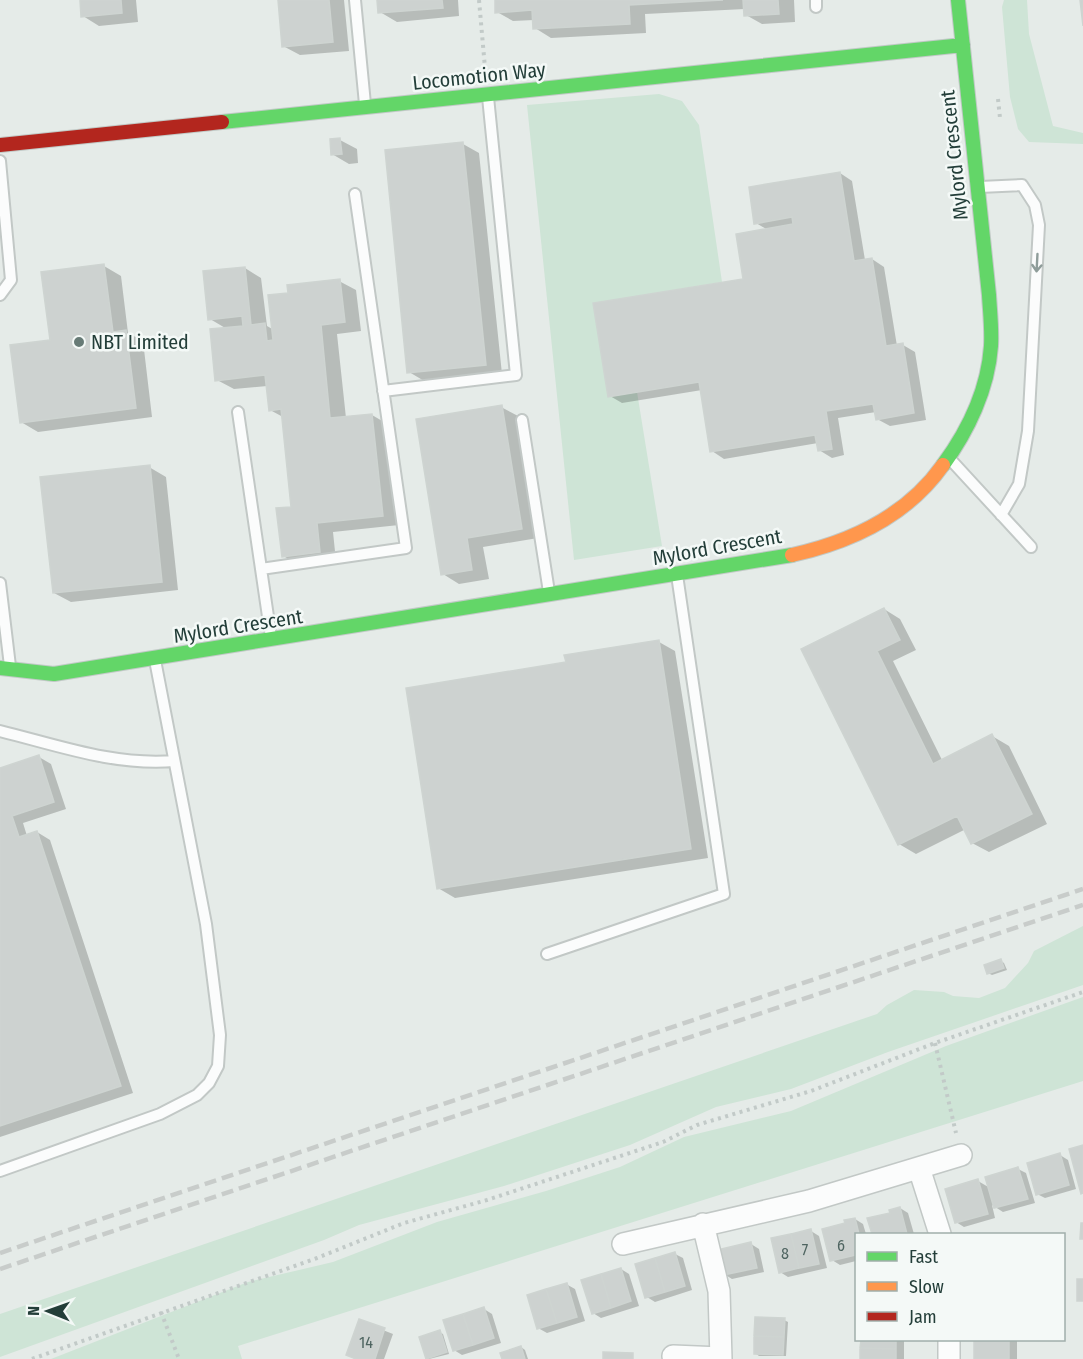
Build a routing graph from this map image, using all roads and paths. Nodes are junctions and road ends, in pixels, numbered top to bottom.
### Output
1 (355, 0) edge
2 (478, 0) edge
3 (958, 0) edge
4 (963, 45) junction
5 (488, 94) junction
6 (366, 107) junction
7 (0, 145) edge
8 (0, 161) edge
9 (977, 187) junction
10 (355, 194) dead end
11 (0, 295) edge
12 (383, 391) junction
13 (238, 412) dead end
14 (522, 420) dead end
15 (950, 459) junction
16 (1001, 515) junction
17 (1031, 547) dead end
18 (261, 569) junction
19 (676, 574) junction
20 (0, 583) edge
21 (550, 595) junction
22 (272, 640) junction
23 (155, 659) junction
24 (5, 670) edge
25 (0, 731) edge
26 (174, 761) junction
27 (547, 954) dead end
28 (1083, 992) edge
29 (935, 1043) junction
30 (961, 1155) joint
31 (919, 1168) junction
32 (0, 1171) edge
33 (703, 1224) junction
34 (940, 1233) edge
35 (624, 1244) dead end
36 (161, 1312) junction
37 (949, 1341) edge
38 (673, 1356) dead end
39 (721, 1358) edge
40 (32, 1359) edge
41 (178, 1359) edge
42 (949, 1359) edge

1 - 6 lane
2 - 5 path
3 - 4 street, Mylord Crescent
4 - 5 street, Locomotion Way
4 - 9 street, Mylord Crescent
5 - 6 street, Locomotion Way
5 - 12 lane
6 - 7 street, Locomotion Way
8 - 11 lane
9 - 15 street, Mylord Crescent
9 -> 16 lane
10 - 12 lane
12 - 18 lane
13 - 18 lane
14 - 21 lane
15 - 16 lane
15 - 19 street, Mylord Crescent
16 - 17 lane
18 - 22 lane
19 - 21 street, Mylord Crescent
19 - 27 lane
20 - 24 lane
21 - 22 street, Mylord Crescent
22 - 23 street, Mylord Crescent
23 - 24 street, Mylord Crescent
23 - 26 lane
25 - 26 lane
26 - 32 lane
28 - 29 path
29 - 30 path
29 - 36 path
30 - 31 street
31 - 33 street
31 - 34 street
33 - 35 street
33 - 39 street
36 - 40 path
36 - 41 path
37 - 42 street
38 - 39 street

